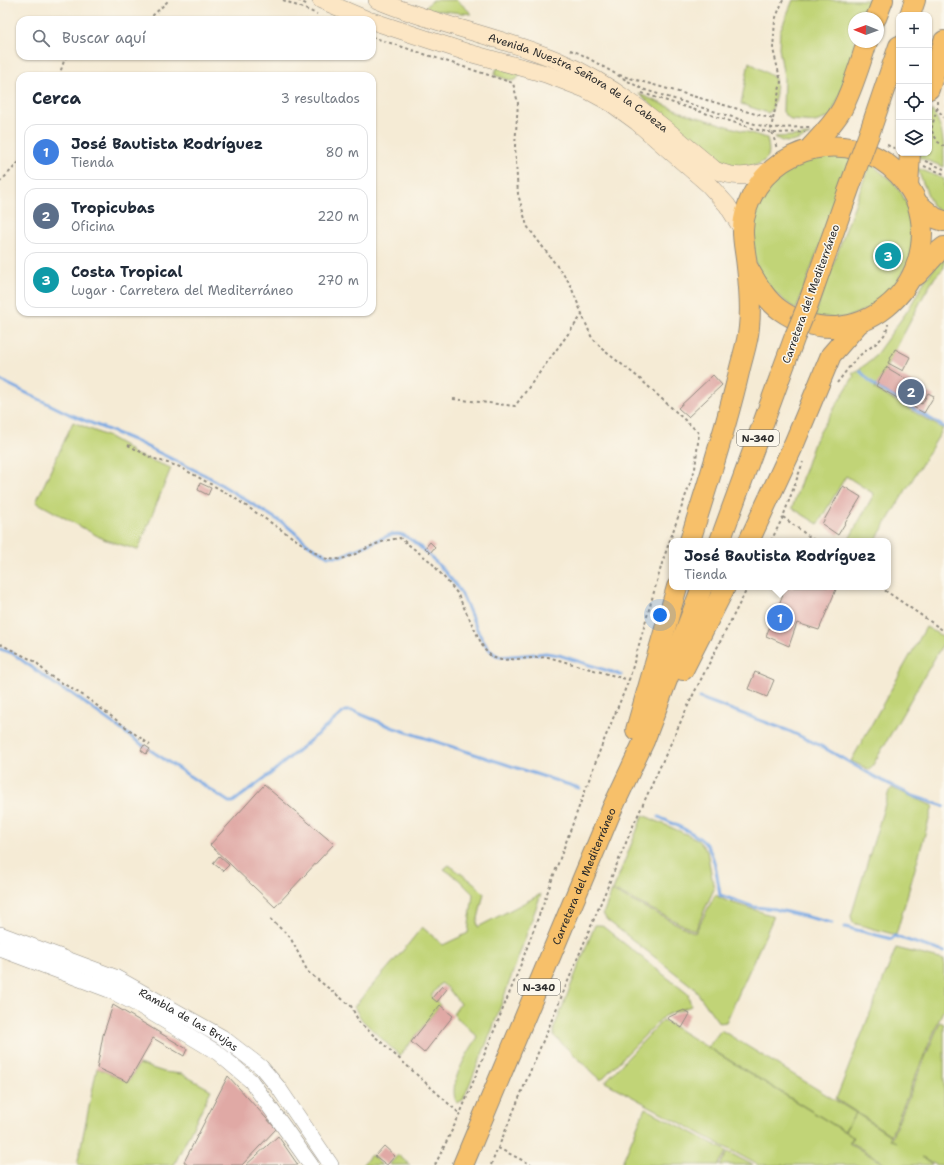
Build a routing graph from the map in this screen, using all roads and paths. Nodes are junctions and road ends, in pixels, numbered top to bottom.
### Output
1 (169, 0) edge
2 (283, 0) edge
3 (377, 0) edge
4 (783, 0) edge
5 (883, 0) edge
6 (915, 0) edge
7 (319, 7) edge
8 (878, 12) edge
9 (911, 12) edge
10 (152, 16) edge
11 (353, 16) edge
12 (376, 22) edge
13 (376, 38) edge
14 (944, 41) edge
15 (564, 48) dead end
16 (865, 48) edge
17 (898, 48) edge
18 (64, 60) edge
19 (60, 72) edge
20 (617, 74) junction
21 (633, 88) dead end
22 (934, 92) edge
23 (937, 108) junction
24 (944, 118) edge
25 (773, 119) junction
26 (816, 126) dead end
27 (771, 128) junction
28 (772, 133) junction
29 (811, 140) junction
30 (944, 146) edge
31 (917, 159) edge
32 (16, 165) edge
33 (776, 166) junction
34 (944, 169) edge
35 (944, 174) edge
36 (0, 182) edge
37 (908, 186) junction
38 (917, 203) junction
39 (944, 221) edge
40 (742, 229) junction
41 (944, 248) edge
42 (747, 266) junction
43 (909, 284) junction
44 (888, 308) junction
45 (582, 315) junction
46 (859, 323) junction
47 (836, 383) dead end
48 (453, 399) dead end
49 (128, 444) dead end
50 (804, 460) dead end
51 (783, 518) junction
52 (671, 538) edge
53 (691, 538) edge
54 (721, 538) edge
55 (750, 538) edge
56 (773, 538) edge
57 (812, 538) edge
58 (669, 545) edge
59 (676, 590) edge
60 (701, 590) edge
61 (724, 590) edge
62 (746, 590) edge
63 (884, 590) edge
64 (944, 631) edge
65 (0, 644) edge
66 (629, 680) junction
67 (644, 741) junction
68 (150, 745) dead end
69 (612, 809) junction
70 (270, 919) dead end
71 (0, 934) edge
72 (0, 949) edge
73 (460, 1114) junction
74 (498, 1148) junction
75 (311, 1165) edge
76 (331, 1165) edge
77 (435, 1165) edge
78 (463, 1165) edge
79 (491, 1165) edge
80 (532, 1165) edge

1 - 10 path
2 - 7 path
3 - 33 main road, Avenida Nuestra Señora de la Cabeza
4 - 25 path
5 - 8 highway
6 - 9 highway
7 - 11 main road
12 - 40 main road, Avenida Nuestra Señora de la Cabeza
13 - 45 path
14 - 22 highway
15 - 20 path
16 - 29 highway
17 - 54 highway, Carretera del Mediterráneo / N-340, bridge
18 - 19 path
20 - 25 path
20 - 27 path
21 - 28 path
22 - 23 path
23 - 24 path
23 - 30 path
25 - 27 path
26 - 27 path
27 - 28 path
28 - 29 path
28 - 33 path
29 - 33 highway
29 - 37 highway
31 - 34 path
31 - 35 path
31 - 37 highway
32 - 36 path
33 - 40 highway
37 - 38 highway
38 - 39 highway
38 - 43 highway
40 - 42 highway
41 - 43 highway
42 - 46 highway
42 - 53 highway
43 - 44 highway
44 - 46 highway
44 - 47 path
45 - 48 path
45 - 52 path
46 - 55 highway
49 - 66 path
50 - 51 path
51 - 56 path
51 - 57 path
58 - 66 path
59 - 69 highway
60 - 67 highway, Carretera del Mediterráneo / N-340
61 - 67 highway
62 - 74 path
63 - 64 path
65 - 68 path
66 - 73 path
67 - 69 highway, Carretera del Mediterráneo / N-340
69 - 78 highway, Carretera del Mediterráneo / N-340
70 - 73 path
71 - 76 street, Rambla de las Brujas
72 - 75 street, Rambla de las Brujas
73 - 77 path
74 - 79 path
74 - 80 path

